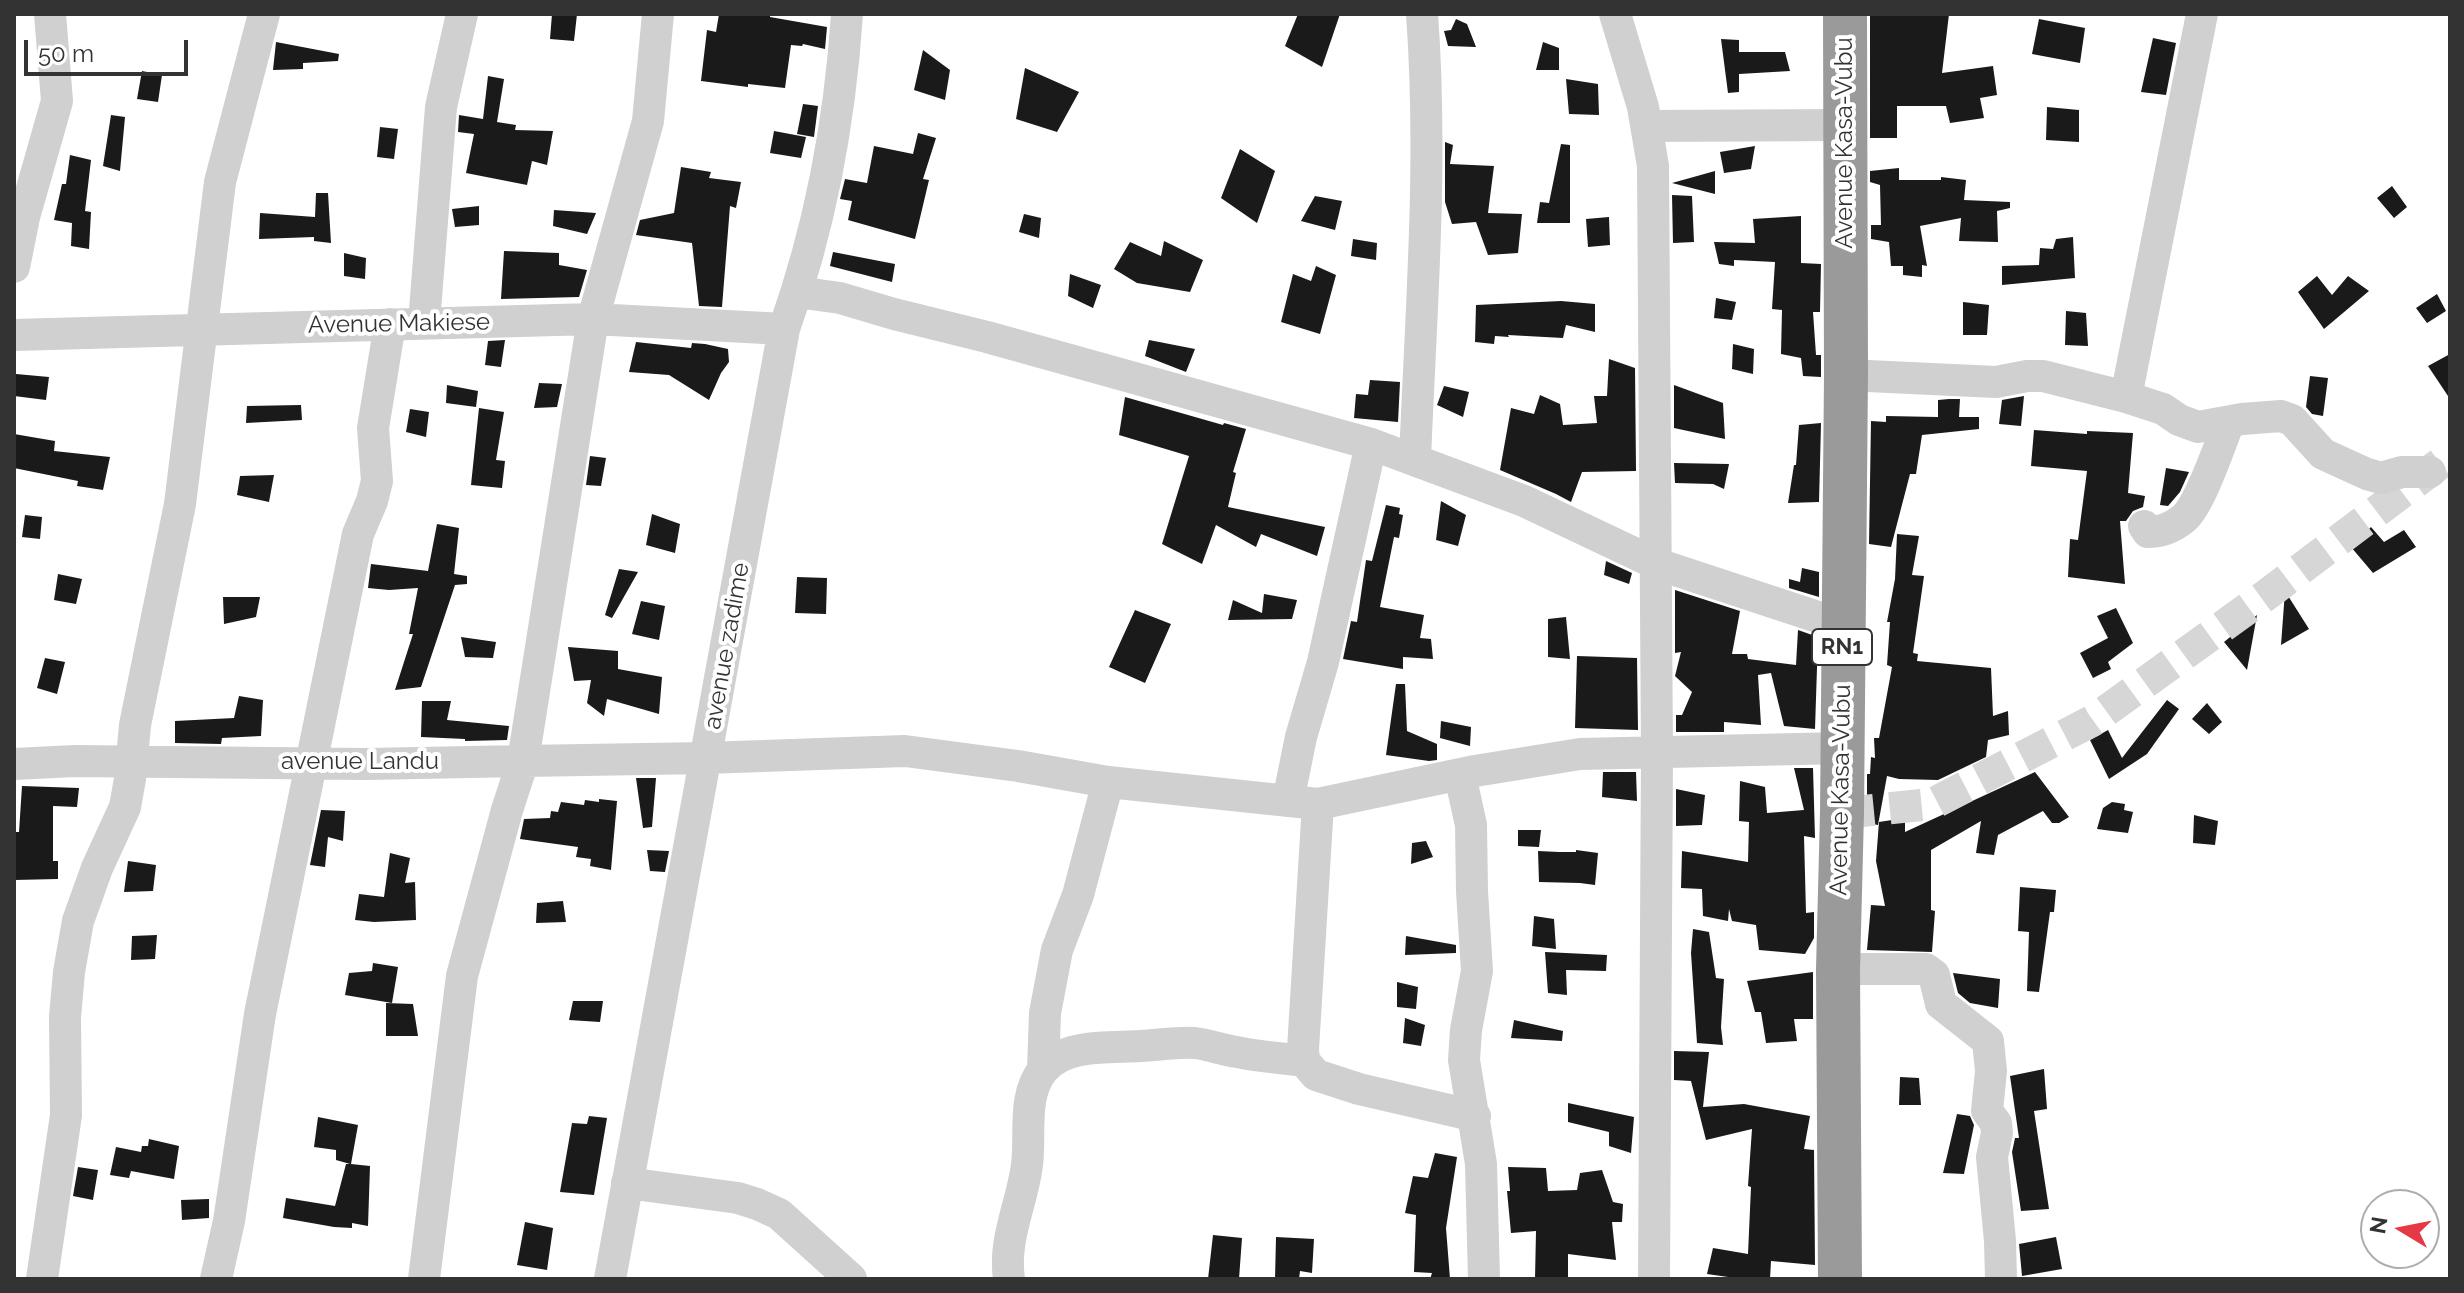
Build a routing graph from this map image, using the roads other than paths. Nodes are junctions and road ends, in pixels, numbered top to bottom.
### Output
1 (50, 14) edge
2 (264, 14) edge
3 (462, 14) edge
4 (658, 14) edge
5 (847, 14) edge
6 (1422, 14) edge
7 (1615, 14) edge
8 (1845, 14) edge
9 (2202, 14) edge
10 (1844, 125) junction
11 (1648, 126) junction
12 (14, 267) edge
13 (797, 292) junction
14 (593, 319) junction
15 (424, 323) junction
16 (390, 324) junction
17 (784, 329) junction
18 (203, 330) junction
19 (14, 335) edge
20 (1846, 375) junction
21 (2126, 397) junction
22 (2229, 422) junction
23 (1371, 444) junction
24 (1415, 459) junction
25 (2430, 472) dead end
26 (2144, 526) dead end
27 (1657, 564) junction
28 (1842, 625) junction
29 (1841, 748) junction
30 (1657, 754) junction
31 (706, 758) junction
32 (131, 761) junction
33 (523, 761) junction
34 (311, 763) junction
35 (14, 764) edge
36 (1460, 775) junction
37 (1108, 782) junction
38 (1303, 802) junction
39 (1838, 969) junction
40 (1304, 1061) junction
41 (1043, 1070) junction
42 (1475, 1116) junction
43 (627, 1183) junction
44 (42, 1279) edge
45 (216, 1279) edge
46 (424, 1279) edge
47 (610, 1279) edge
48 (851, 1279) edge
49 (1009, 1279) edge
50 (1484, 1279) edge
51 (1654, 1279) edge
52 (1840, 1279) edge
53 (2001, 1279) edge

1 - 12 street
2 - 18 street
3 - 15 street
4 - 14 street
5 - 13 street, avenue zadime
6 - 24 street
7 - 11 street
8 - 10 highway, Avenue Kasa-Vubu / RN1
9 - 21 street
10 - 11 street
10 - 20 highway, Avenue Kasa-Vubu / RN1
11 - 27 street
13 - 17 street, avenue zadime
13 - 23 street
14 - 15 street, Avenue Makiese
14 - 17 street, Avenue Makiese
14 - 33 street
15 - 16 street, Avenue Makiese
16 - 18 street, Avenue Makiese
16 - 34 street
17 - 31 street, avenue zadime
18 - 19 street, Avenue Makiese
18 - 32 street
20 - 21 street
20 - 28 highway, Avenue Kasa-Vubu / RN1
21 - 22 street
22 - 25 street
22 - 26 street
23 - 24 street
23 - 38 street
24 - 27 street
27 - 28 street
27 - 30 street
28 - 29 highway, Avenue Kasa-Vubu / RN1
29 - 30 street, avenue Landu
29 - 39 highway, Avenue Kasa-Vubu / RN1
30 - 36 street, avenue Landu
30 - 51 street
31 - 33 street, avenue Landu
31 - 37 street, avenue Landu
31 - 43 street, avenue zadime
32 - 34 street, avenue Landu
32 - 35 street, avenue Landu
32 - 44 street
33 - 34 street, avenue Landu
33 - 46 street
34 - 45 street
36 - 38 street, avenue Landu
36 - 42 street
37 - 38 street, avenue Landu
37 - 41 street
38 - 40 street
39 - 52 highway, Avenue Kasa-Vubu / RN1
39 - 53 street
40 - 41 street
40 - 42 street
41 - 49 street
42 - 50 street
43 - 47 street, avenue zadime
43 - 48 street

